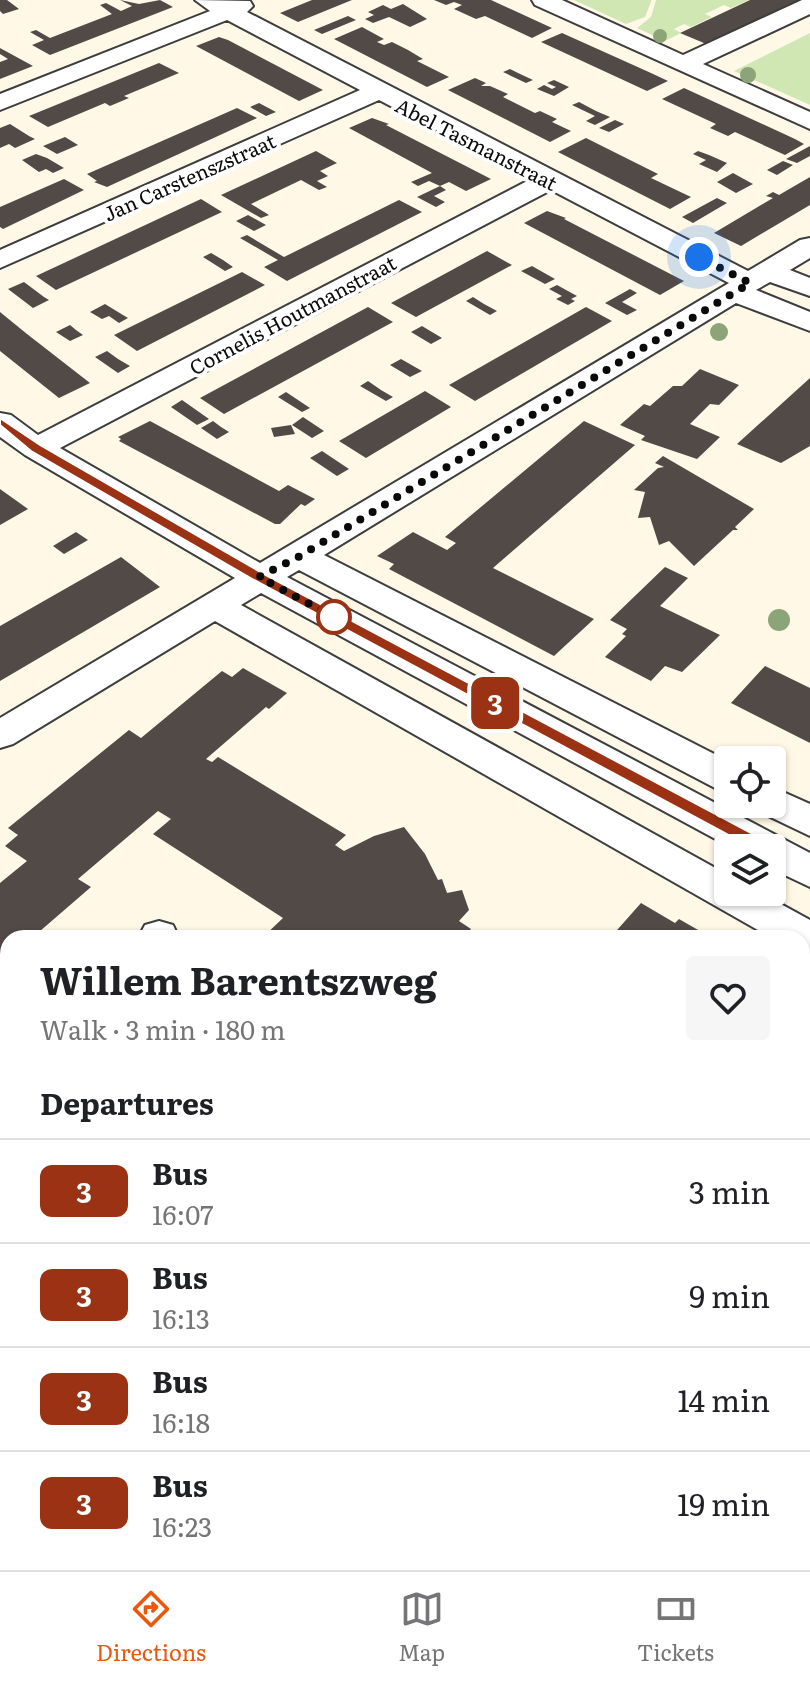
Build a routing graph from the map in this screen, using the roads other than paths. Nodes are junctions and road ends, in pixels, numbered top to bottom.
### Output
1 (257, 0) edge
2 (543, 0) edge
3 (810, 5) edge
4 (216, 6) edge
5 (683, 64) junction
6 (378, 91) junction
7 (0, 103) edge
8 (810, 121) edge
9 (549, 180) junction
10 (810, 246) edge
11 (0, 260) edge
12 (751, 282) junction
13 (810, 288) edge
14 (810, 322) edge
15 (0, 422) edge
16 (36, 448) junction
17 (300, 556) junction
18 (259, 577) junction
19 (213, 605) junction
20 (0, 735) edge
21 (714, 771) edge
22 (786, 808) edge
23 (810, 821) edge
24 (740, 834) edge
25 (786, 859) edge
26 (810, 872) edge
27 (792, 930) edge

1 - 4 street
2 - 5 street
3 - 5 street
4 - 6 street, Abel Tasmanstraat
4 - 7 street
5 - 8 street
6 - 9 street, Abel Tasmanstraat
6 - 11 street, Jan Carstenszstraat
9 - 12 street, Abel Tasmanstraat
9 - 16 street, Cornelis Houtmanstraat
10 - 12 street
12 - 13 street
12 - 14 street
12 - 17 street
15 - 16 street
16 - 18 street
17 - 18 street
17 - 21 street
18 - 19 street
18 - 24 street
19 - 20 street
19 - 27 street
22 - 23 street
25 - 26 street

